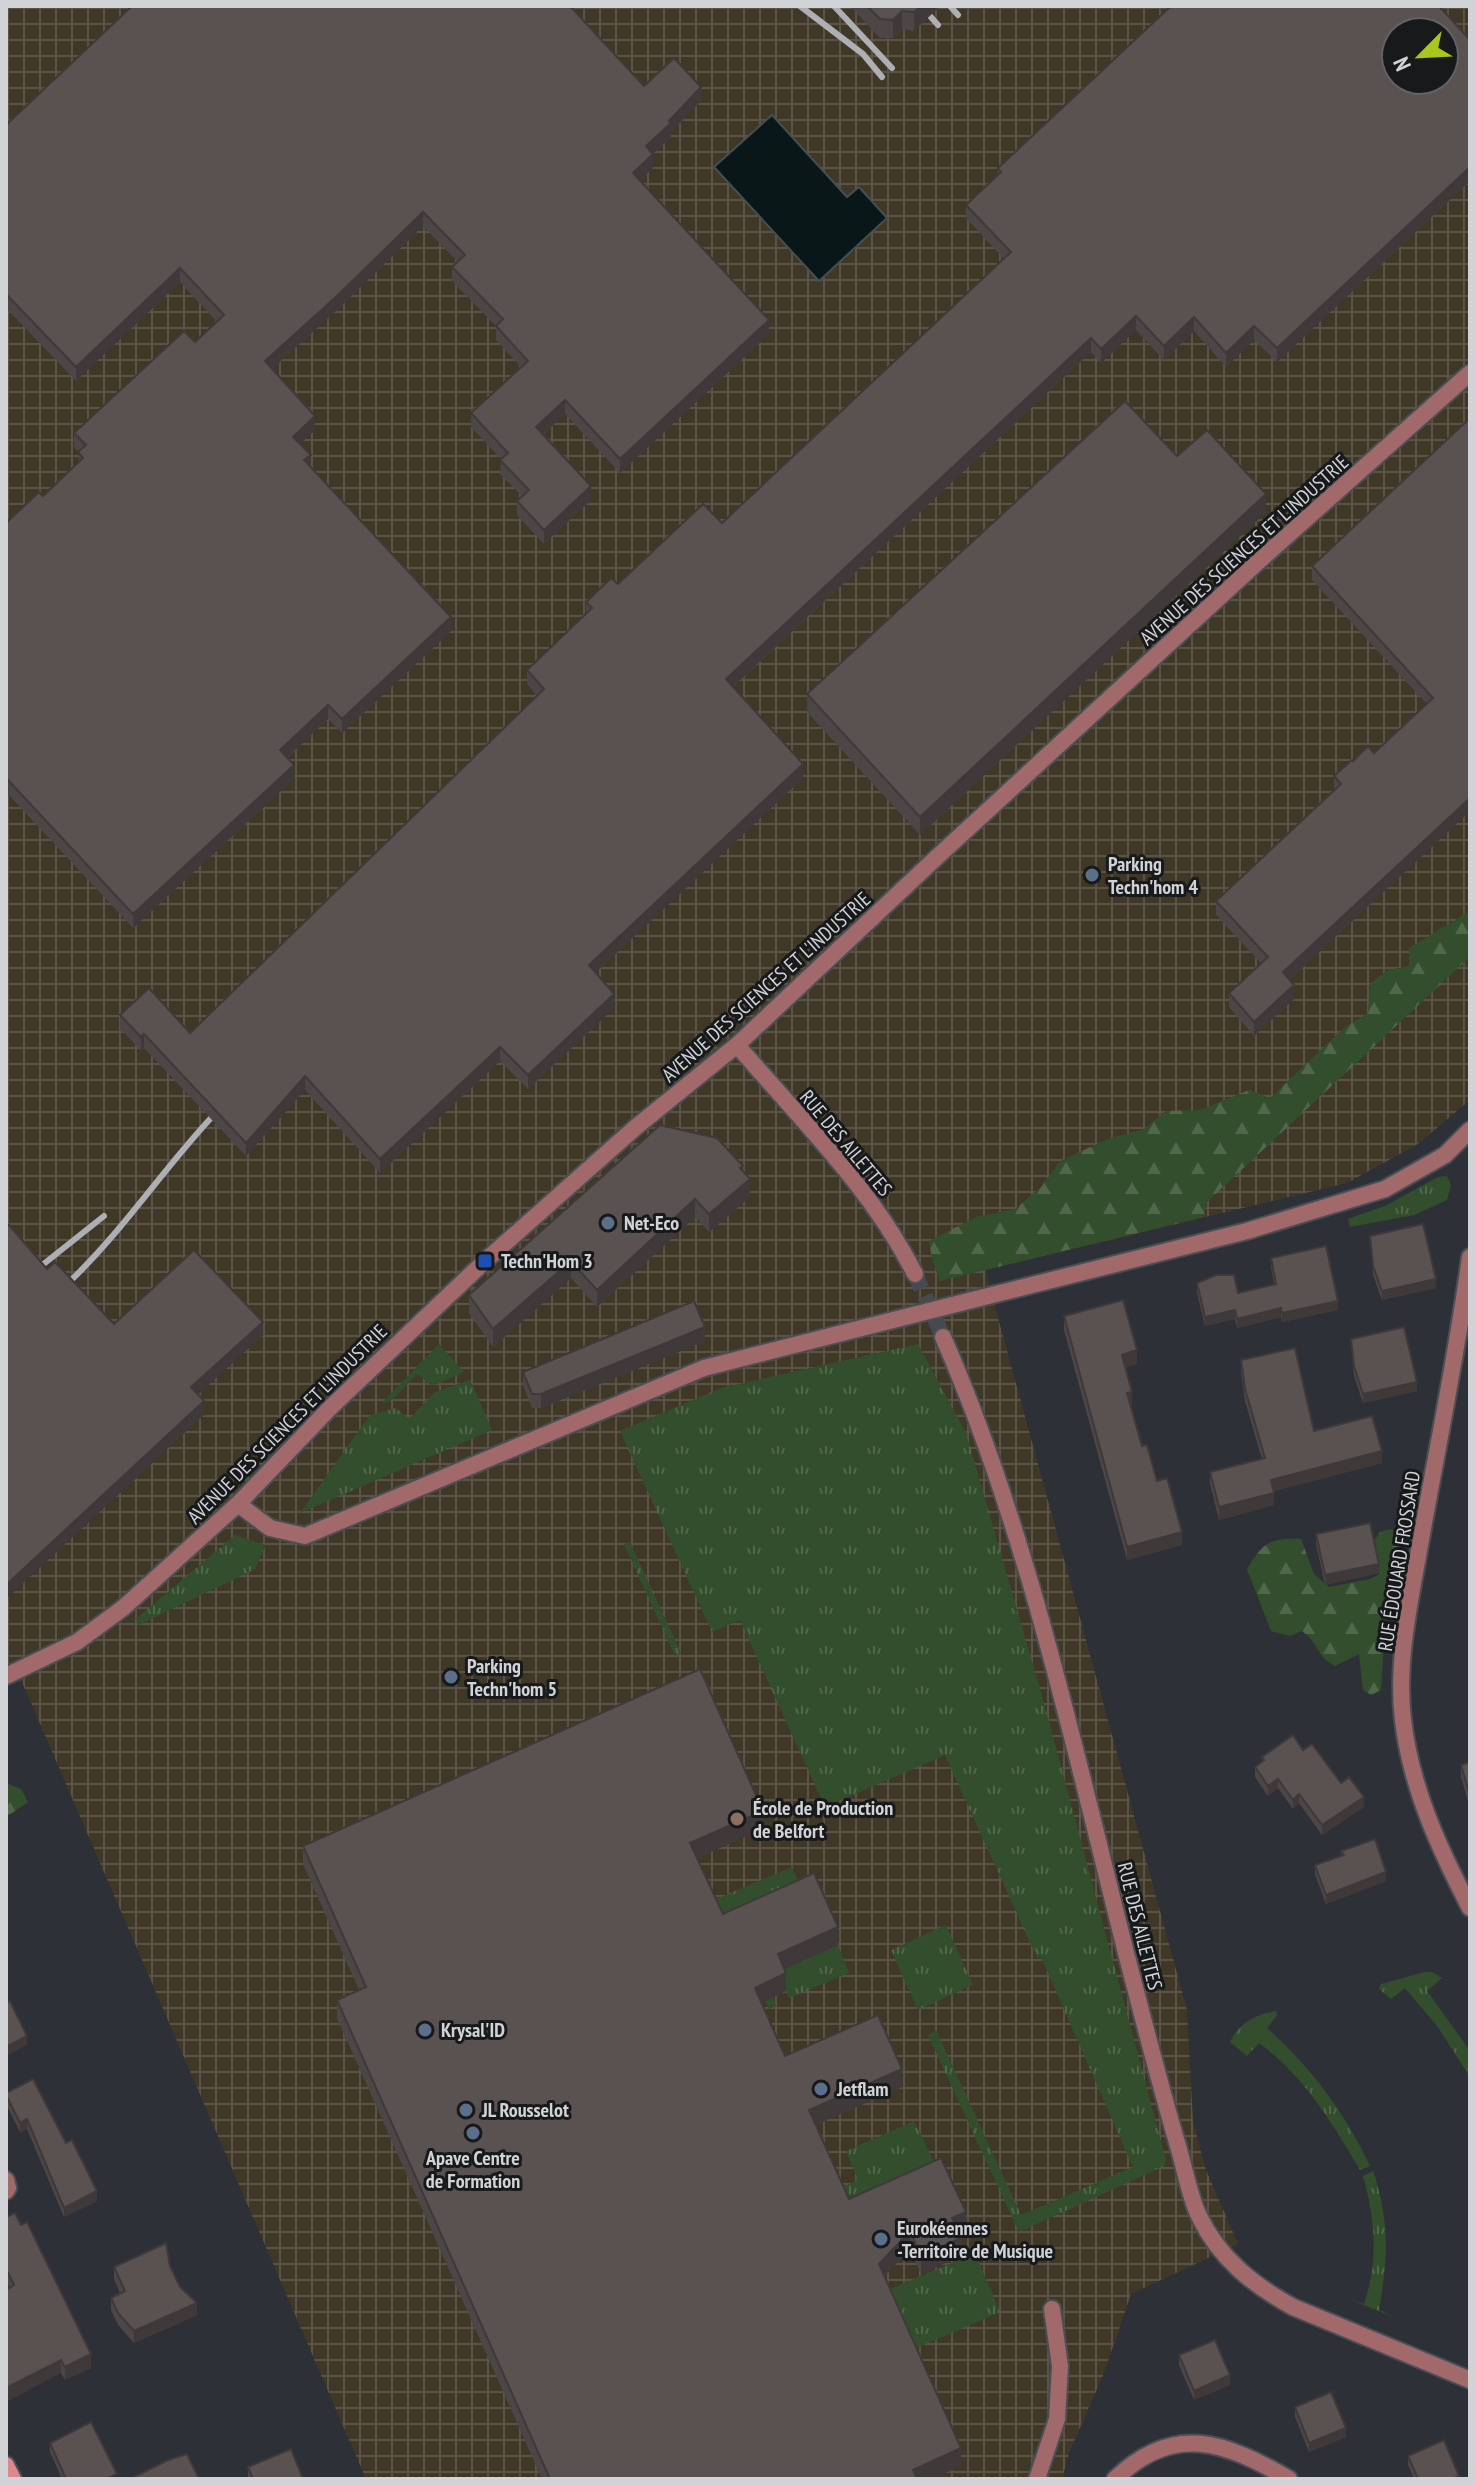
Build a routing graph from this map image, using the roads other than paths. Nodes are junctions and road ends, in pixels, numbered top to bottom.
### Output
1 (1470, 373) edge
2 (737, 1045) junction
3 (1470, 1130) edge
4 (1470, 1257) edge
5 (915, 1274) tunnel mouth
6 (943, 1337) tunnel mouth
7 (238, 1504) junction
8 (6, 1676) edge
9 (1470, 1908) edge
10 (6, 2180) edge
11 (6, 2191) edge
12 (1052, 2309) dead end
13 (1470, 2380) edge
14 (6, 2465) edge
15 (13, 2479) edge
16 (1037, 2479) edge
17 (1115, 2479) edge
18 (1289, 2479) edge

1 - 2 street, AVENUE DES SCIENCES ET L'INDUSTRIE
2 - 5 street, RUE DES AILETTES
2 - 7 street, AVENUE DES SCIENCES ET L'INDUSTRIE
3 - 7 street, bridge
4 - 9 street, RUE ÉDOUARD FROSSARD
6 - 13 street, RUE DES AILETTES
7 - 8 street, AVENUE DES SCIENCES ET L'INDUSTRIE
10 - 11 street
12 - 16 street
14 - 15 main road
17 - 18 street

